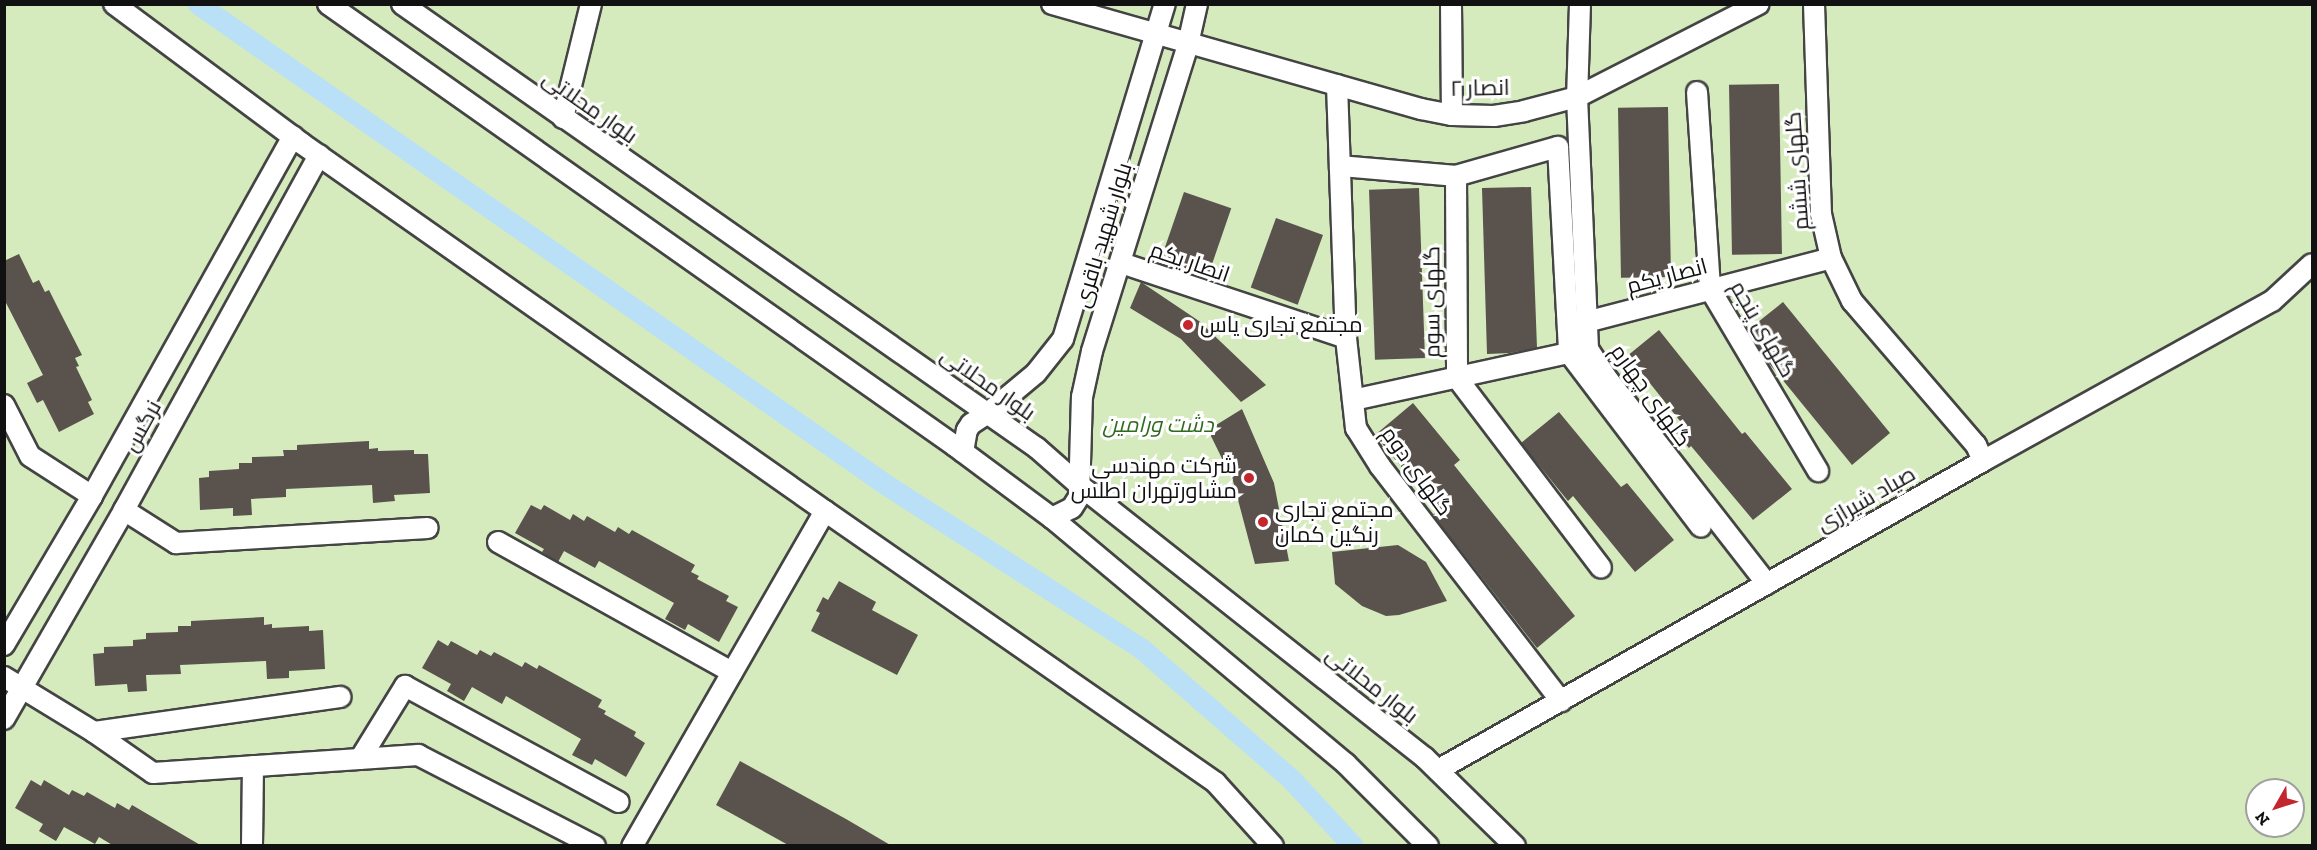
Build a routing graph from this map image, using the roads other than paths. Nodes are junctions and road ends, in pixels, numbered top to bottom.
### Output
1 (114, 4) edge
2 (327, 4) edge
3 (402, 4) edge
4 (591, 4) edge
5 (1052, 4) edge
6 (1165, 4) edge
7 (1197, 4) edge
8 (1451, 4) edge
9 (1580, 4) edge
10 (1759, 4) edge
11 (1814, 4) edge
12 (1157, 36) junction
13 (1188, 44) junction
14 (1337, 85) junction
15 (1697, 92) dead end
16 (1577, 97) junction
17 (1452, 115) junction
18 (563, 118) junction
19 (293, 136) junction
20 (319, 155) junction
21 (1340, 166) junction
22 (1456, 176) junction
23 (1831, 258) junction
24 (1121, 263) junction
25 (2313, 264) edge
26 (1710, 290) junction
27 (1586, 322) junction
28 (1346, 338) junction
29 (1569, 353) junction
30 (1457, 378) junction
31 (1353, 400) junction
32 (4, 405) edge
33 (988, 413) junction
34 (963, 452) junction
35 (1983, 461) junction
36 (1818, 471) dead end
37 (1078, 484) junction
38 (92, 496) junction
39 (124, 510) junction
40 (825, 511) junction
41 (1052, 518) junction
42 (1701, 527) dead end
43 (428, 528) dead end
44 (498, 542) dead end
45 (1601, 568) dead end
46 (1767, 584) junction
47 (4, 645) edge
48 (732, 672) junction
49 (4, 677) edge
50 (22, 688) junction
51 (341, 697) dead end
52 (1561, 700) junction
53 (4, 719) edge
54 (94, 732) junction
55 (360, 759) junction
56 (253, 766) junction
57 (1438, 770) junction
58 (619, 802) dead end
59 (252, 846) edge
60 (596, 846) edge
61 (632, 846) edge
62 (1273, 846) edge
63 (1428, 846) edge
64 (1515, 846) edge

1 - 19 street
2 - 34 street
3 - 18 street, بلوار محلاتی
4 - 18 street
5 - 12 street, انصار ۲
6 - 12 street, بلوار شهید باقری
7 - 13 street, بلوار شهید باقری
8 - 17 street
9 - 16 street, گلهای چهارم
10 - 16 street, انصار ۲
11 - 23 street, گلهای ششم
12 - 13 street, انصار ۲
12 - 33 street, بلوار شهید باقری
13 - 14 street, انصار ۲
13 - 24 street, بلوار شهید باقری
14 - 17 street, انصار ۲
14 - 21 street, گلهای دوم
15 - 26 street, گلهای پنجم
16 - 17 street, انصار ۲
16 - 27 street, گلهای چهارم
18 - 33 street, بلوار محلاتی
19 - 20 street
19 - 38 street, نرگس
20 - 39 street, نرگس
20 - 40 street
21 - 22 street
21 - 28 street, گلهای دوم
22 - 29 street
22 - 30 street, گلهای سوم
23 - 26 street, انصار یکم
23 - 35 street, گلهای ششم
24 - 28 street, انصار یکم
24 - 37 street, بلوار شهید باقری
25 - 35 street, صیاد شیرازی
26 - 27 street, انصار یکم
26 - 36 street, گلهای پنجم
27 - 46 street, گلهای چهارم
28 - 31 street, گلهای دوم
29 - 30 street
29 - 42 street
30 - 31 street
30 - 45 street, گلهای سوم
31 - 52 street, گلهای دوم
32 - 38 street
33 - 34 street, بلوار شهید باقری
33 - 37 street, بلوار محلاتی
34 - 41 street
35 - 46 street, صیاد شیرازی
37 - 41 street, بلوار شهید باقری
37 - 57 street, بلوار محلاتی
38 - 47 street, نرگس
39 - 43 street
39 - 50 street, نرگس
40 - 48 street
40 - 62 street
41 - 63 street
44 - 48 street
46 - 52 street, صیاد شیرازی
48 - 61 street
49 - 50 street
50 - 53 street, نرگس
50 - 54 street
51 - 54 street
52 - 57 street, صیاد شیرازی
54 - 56 street
55 - 56 street
55 - 58 street
55 - 60 street
56 - 59 street
57 - 64 street, بلوار محلاتی

